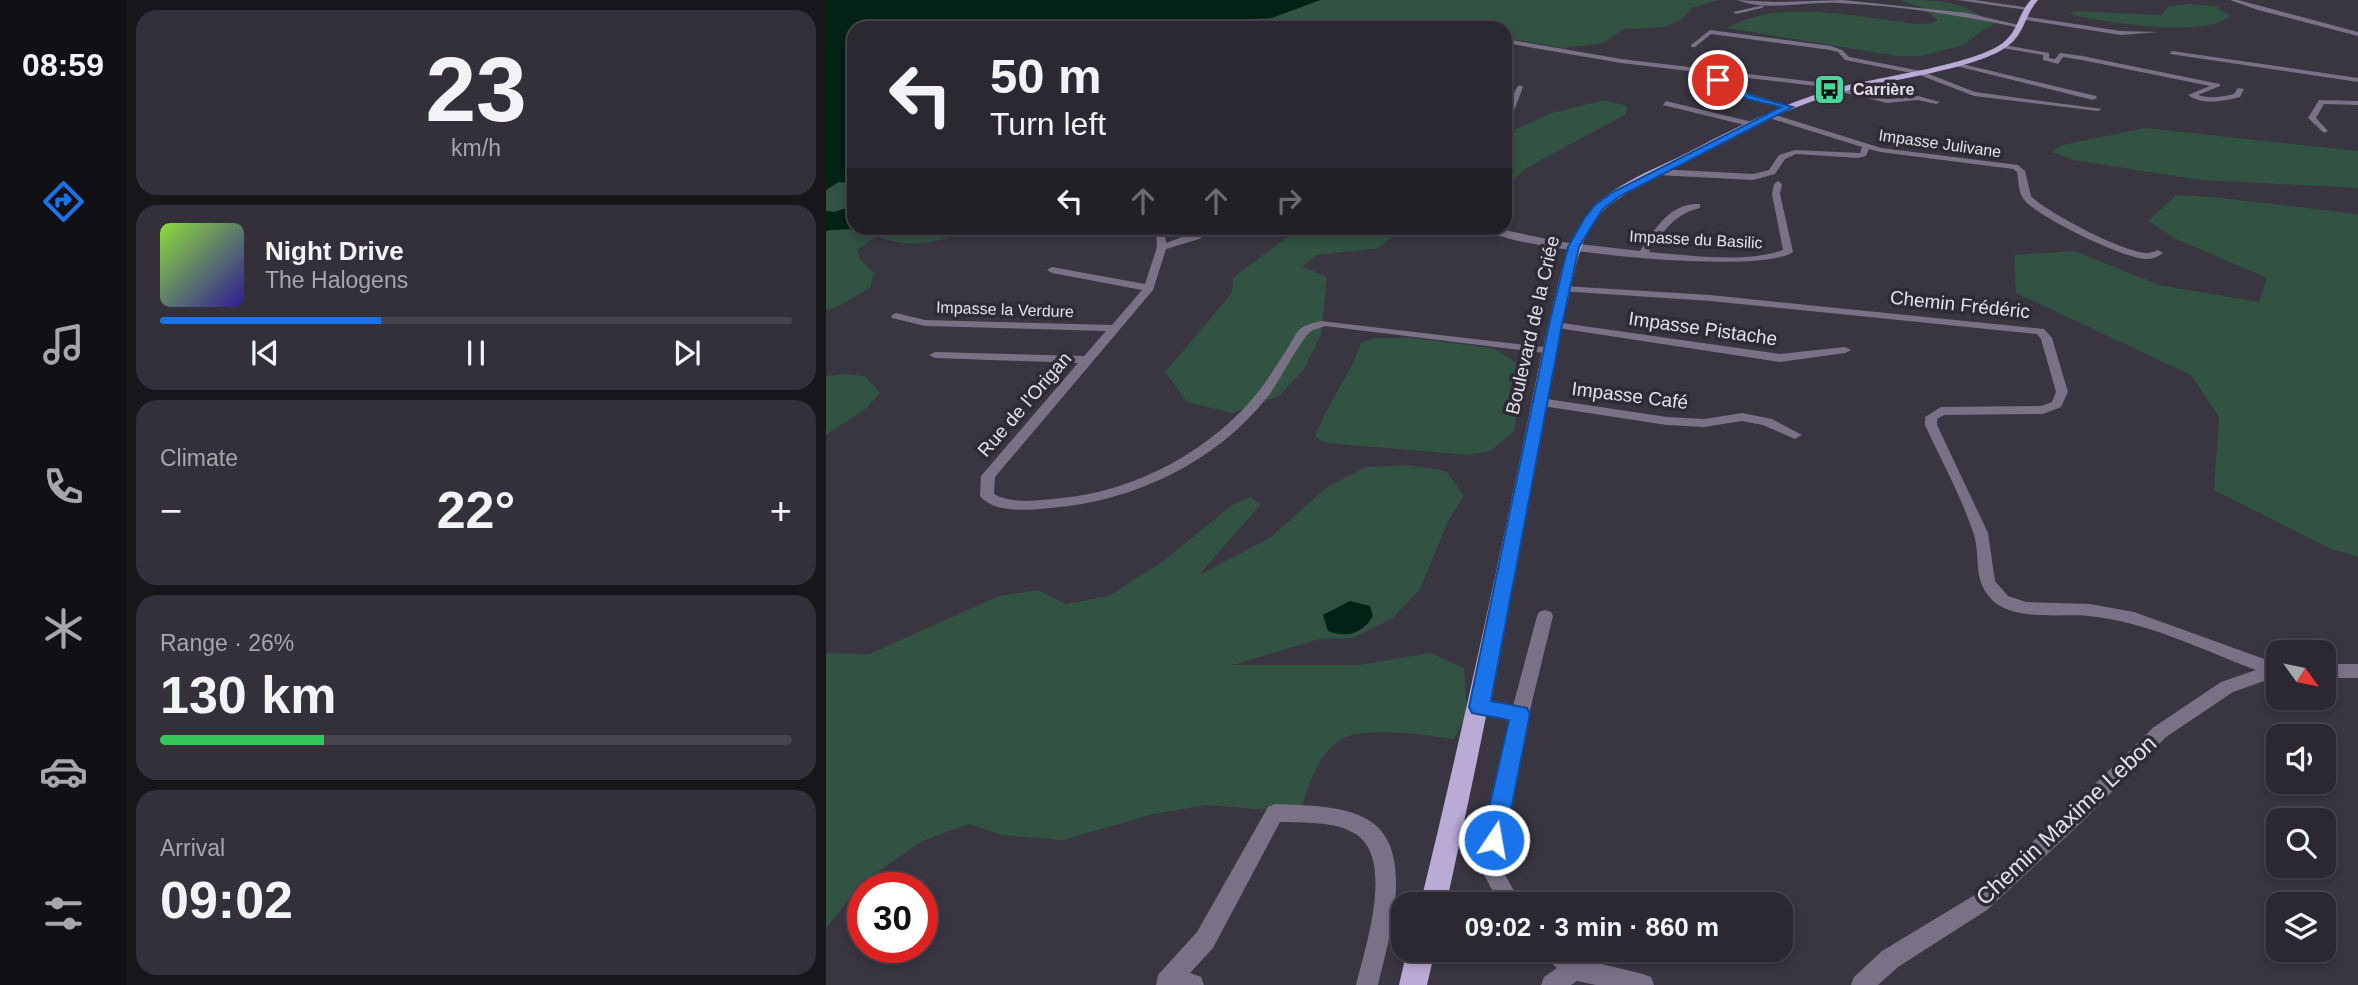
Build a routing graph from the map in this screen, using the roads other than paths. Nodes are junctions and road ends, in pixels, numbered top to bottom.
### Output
1 (1740, 0) edge
2 (1961, 0) edge
3 (2234, 0) edge
4 (1773, 4) junction
5 (1736, 12) dead end
6 (2026, 13) edge
7 (2156, 32) dead end
8 (2358, 34) edge
9 (1512, 42) edge
10 (1693, 46) dead end
11 (2004, 47) junction
12 (2172, 53) dead end
13 (1954, 64) junction
14 (1919, 72) junction
15 (1666, 74) dead end
16 (2358, 80) edge
17 (1520, 87) dead end
18 (1842, 89) junction
19 (2240, 89) dead end
20 (2093, 98) dead end
21 (1936, 102) dead end
22 (1666, 103) dead end
23 (2358, 103) edge
24 (1512, 106) edge
25 (1789, 107) junction
26 (2098, 109) dead end
27 (1769, 115) junction
28 (1749, 124) junction
29 (2324, 131) dead end
30 (1866, 146) junction
31 (1658, 172) junction
32 (1778, 184) dead end
33 (1697, 206) dead end
34 (1512, 234) edge
35 (1161, 235) edge
36 (1199, 235) edge
37 (1162, 247) junction
38 (1574, 247) junction
39 (2158, 253) dead end
40 (1644, 254) junction
41 (1052, 270) dead end
42 (1150, 288) junction
43 (1564, 289) junction
44 (896, 316) dead end
45 (1555, 325) junction
46 (1115, 328) junction
47 (1845, 350) dead end
48 (1552, 351) junction
49 (935, 355) dead end
50 (1087, 360) junction
51 (1541, 402) junction
52 (1795, 435) dead end
53 (1545, 616) dead end
54 (2266, 666) edge
55 (2336, 671) edge
56 (2358, 671) edge
57 (2266, 673) edge
58 (1479, 707) junction
59 (1520, 714) junction
60 (1436, 892) edge
61 (1505, 892) edge
62 (1419, 962) edge
63 (1567, 962) edge
64 (1575, 969) junction
65 (1167, 982) edge
66 (1193, 985) edge
67 (1367, 985) edge
68 (1413, 985) edge
69 (1552, 985) edge
70 (1643, 985) edge
71 (1863, 985) edge

1 - 4 street
2 - 6 street
3 - 8 street
4 - 5 street
4 - 6 street
6 - 7 street
6 - 11 main road
9 - 18 street
10 - 14 street
11 - 13 main road, Boulevard de la Criée
11 - 19 street
12 - 16 street
13 - 14 main road, Boulevard de la Criée
13 - 20 street
14 - 18 main road, Boulevard de la Criée
14 - 26 street
15 - 25 street
17 - 24 street
18 - 21 street
18 - 25 main road, Boulevard de la Criée
22 - 28 street
23 - 29 street
25 - 27 main road, Boulevard de la Criée
27 - 28 main road, Boulevard de la Criée
27 - 30 street, Impasse Julivane
28 - 31 main road, Boulevard de la Criée
30 - 31 street
30 - 39 street, Impasse Julivane
31 - 38 main road, Boulevard de la Criée
32 - 40 street, Impasse du Basilic
33 - 40 street
34 - 38 street, Impasse du Basilic
35 - 37 street, Rue de l'Origan
36 - 37 street
37 - 42 street, Rue de l'Origan
38 - 40 street, Impasse du Basilic
38 - 43 main road, Boulevard de la Criée
41 - 42 street
42 - 46 street, Rue de l'Origan
43 - 45 main road, Boulevard de la Criée
43 - 54 street, Chemin Frédéric
44 - 46 street, Impasse la Verdure
45 - 47 street, Impasse Pistache
45 - 48 main road, Boulevard de la Criée
46 - 50 street, Rue de l'Origan
48 - 50 street, Rue de l'Origan
48 - 51 main road, Boulevard de la Criée
49 - 50 street
51 - 52 street, Impasse Café
51 - 58 main road, Boulevard de la Criée
53 - 59 street
55 - 56 street
57 - 71 street, Chemin Maxime Lebon
58 - 59 street
58 - 60 main road, Boulevard de la Criée
59 - 61 street
62 - 68 main road
63 - 64 street
64 - 69 street
64 - 70 street
65 - 66 street
65 - 67 street

